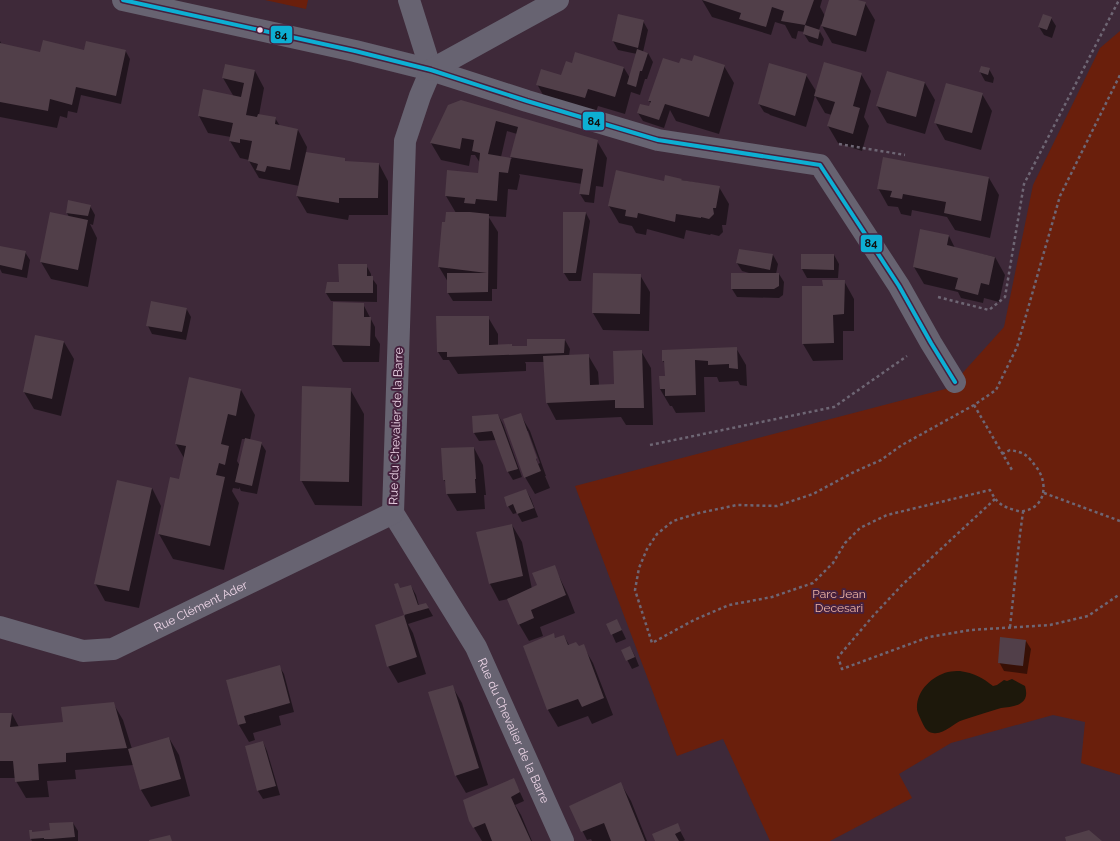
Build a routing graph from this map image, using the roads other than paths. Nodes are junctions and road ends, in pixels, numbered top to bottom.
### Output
1 (122, 0) edge
2 (409, 0) edge
3 (558, 0) edge
4 (431, 70) junction
5 (955, 382) dead end
6 (393, 513) junction
7 (0, 627) edge
8 (563, 841) edge

1 - 4 street
2 - 4 street
3 - 4 street
4 - 5 street
4 - 6 street, Rue du Chevalier de la Barre
6 - 7 street, Rue Clément Ader
6 - 8 street, Rue du Chevalier de la Barre

